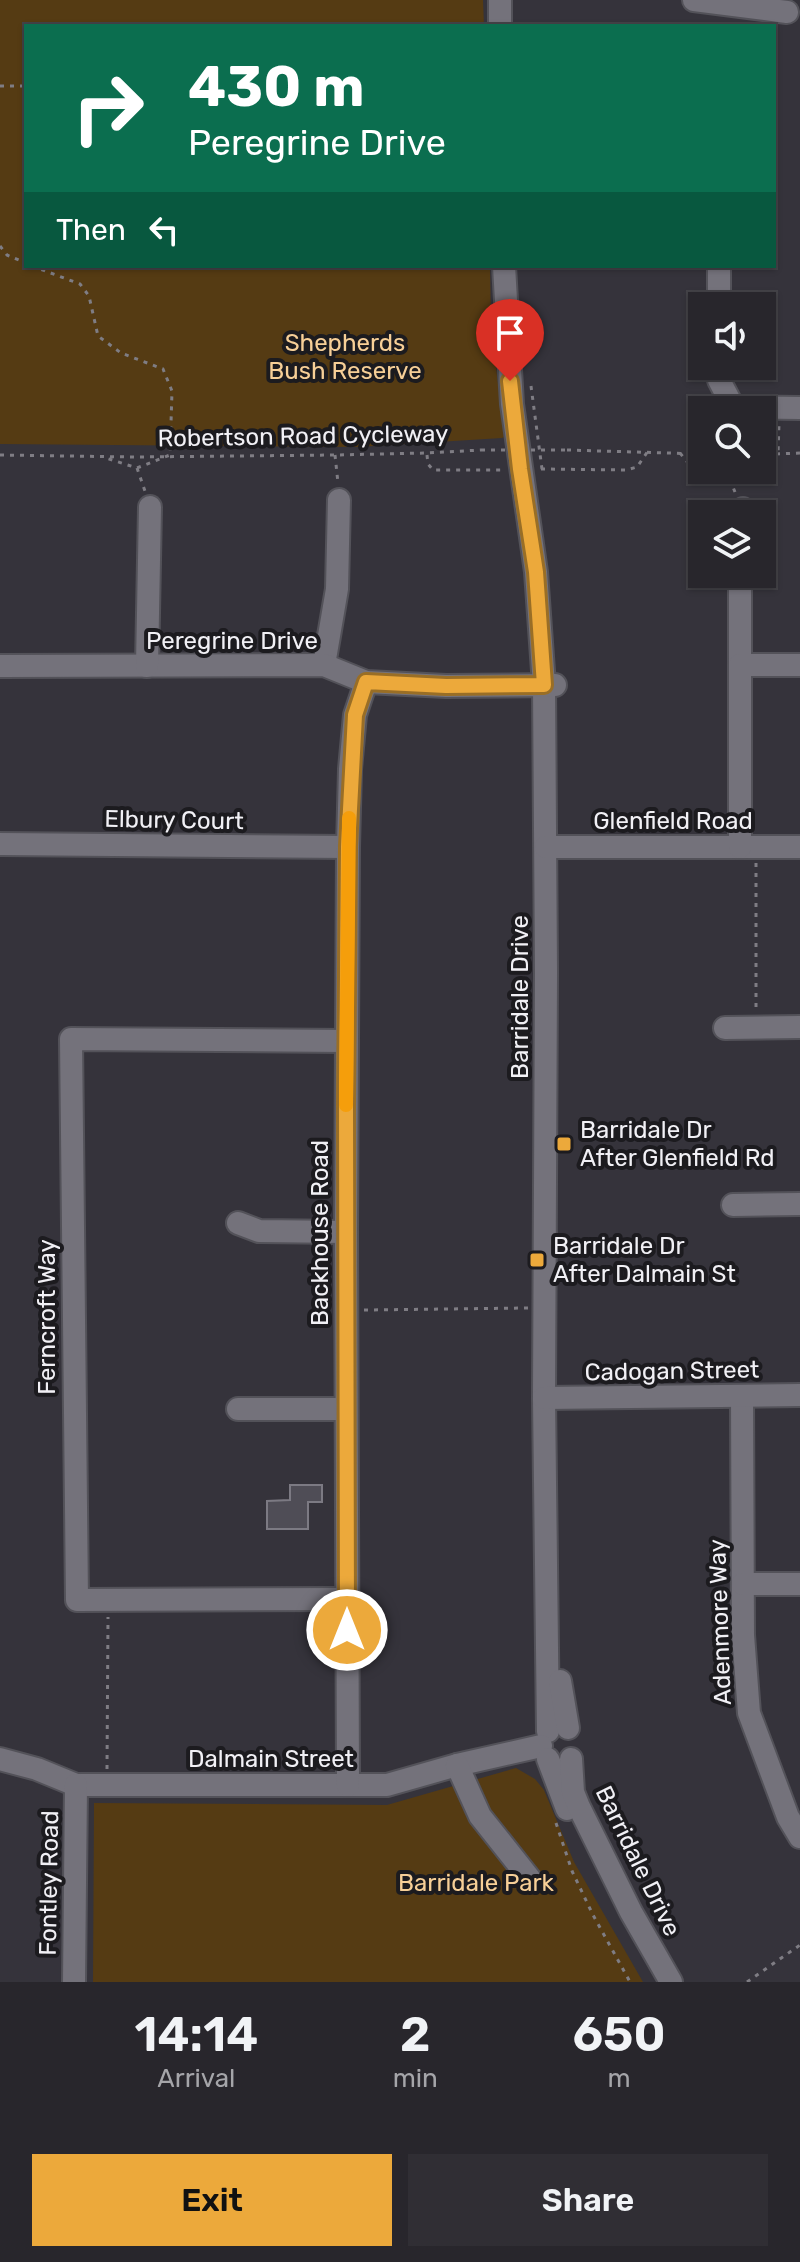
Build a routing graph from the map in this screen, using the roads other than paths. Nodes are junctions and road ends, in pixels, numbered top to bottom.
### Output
1 (500, 0) edge
2 (512, 0) edge
3 (694, 0) edge
4 (787, 12) dead end
5 (500, 24) edge
6 (512, 24) edge
7 (504, 268) edge
8 (516, 268) edge
9 (719, 268) edge
10 (719, 292) edge
11 (719, 380) edge
12 (790, 408) edge
13 (339, 500) road end
14 (150, 507) road end
15 (740, 588) edge
16 (324, 665) junction
17 (740, 665) junction
18 (800, 665) edge
19 (0, 666) edge
20 (147, 666) junction
21 (366, 682) junction
22 (550, 685) junction
23 (0, 844) edge
24 (348, 847) junction
25 (552, 847) junction
26 (748, 847) junction
27 (800, 847) edge
28 (800, 1027) edge
29 (725, 1028) dead end
30 (346, 1041) junction
31 (800, 1204) edge
32 (733, 1205) dead end
33 (238, 1223) dead end
34 (346, 1232) junction
35 (800, 1395) edge
36 (742, 1396) junction
37 (551, 1398) junction
38 (238, 1409) dead end
39 (346, 1409) junction
40 (743, 1584) junction
41 (800, 1584) edge
42 (347, 1599) junction
43 (551, 1741) junction
44 (0, 1759) edge
45 (571, 1759) joint
46 (457, 1765) junction
47 (76, 1785) junction
48 (348, 1785) junction
49 (799, 1833) edge
50 (530, 1879) dead end
51 (74, 1982) edge
52 (654, 1982) edge
53 (671, 1982) edge

1 - 5 street
2 - 6 street
3 - 4 street
7 - 22 street, Barridale Drive
8 - 22 street, Barridale Drive
9 - 10 street
11 - 12 street
13 - 16 street
14 - 20 street
15 - 17 street
16 - 20 street, Peregrine Drive
16 - 21 street, Peregrine Drive
17 - 18 street
17 - 26 street
19 - 20 street, Peregrine Drive
21 - 22 street, Peregrine Drive
21 - 24 street, Backhouse Road
22 - 25 street, Barridale Drive
23 - 24 street, Elbury Court
24 - 30 street, Backhouse Road
25 - 26 street, Glenfield Road
25 - 37 street, Barridale Drive
25 - 37 street, Barridale Drive
26 - 27 street, Glenfield Road
28 - 29 street
30 - 34 street, Backhouse Road
30 - 42 street, Ferncroft Way
31 - 32 street
33 - 34 street
34 - 39 street, Backhouse Road
35 - 36 street, Cadogan Street
36 - 37 street, Cadogan Street
36 - 40 street, Adenmore Way
37 - 43 street, Barridale Drive
38 - 39 street
39 - 42 street, Backhouse Road
40 - 41 street
40 - 49 street, Adenmore Way
42 - 48 street, Backhouse Road
43 - 45 street, Dalmain Street
43 - 46 street, Dalmain Street
43 - 52 street, Barridale Drive
44 - 47 street, Dalmain Street
45 - 53 street, Barridale Drive
46 - 48 street, Dalmain Street
46 - 50 street
47 - 48 street, Dalmain Street
47 - 51 street, Fontley Road

